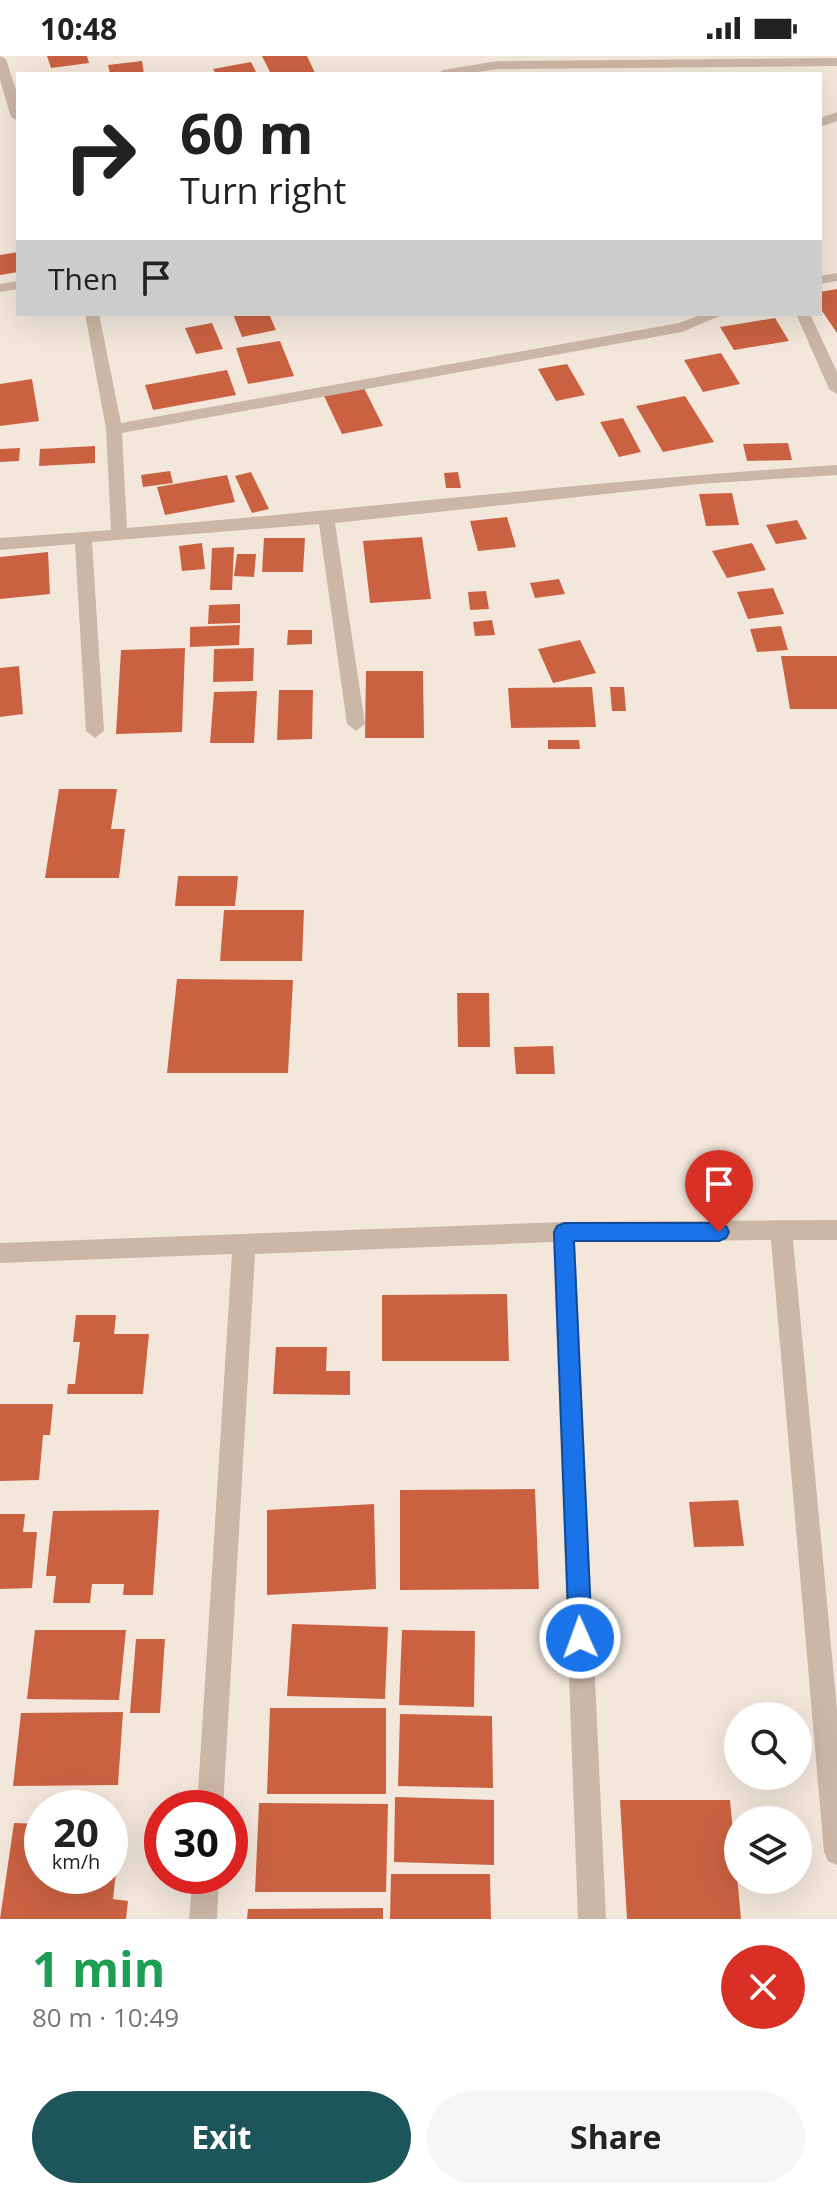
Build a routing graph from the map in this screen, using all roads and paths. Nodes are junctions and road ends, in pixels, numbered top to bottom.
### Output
1 (0, 59) edge
2 (837, 62) edge
3 (455, 72) edge
4 (16, 111) edge
5 (92, 316) edge
6 (712, 316) edge
7 (804, 316) edge
8 (837, 389) edge
9 (114, 429) junction
10 (837, 470) edge
11 (326, 518) junction
12 (119, 534) junction
13 (83, 538) junction
14 (0, 544) edge
15 (356, 724) dead end
16 (95, 731) dead end
17 (837, 1230) edge
18 (564, 1232) junction
19 (781, 1232) junction
20 (244, 1246) junction
21 (0, 1253) edge
22 (211, 1790) edge
23 (837, 1852) edge
24 (205, 1894) edge
25 (203, 1919) edge
26 (592, 1919) edge

1 - 4 street
2 - 3 street
5 - 9 street
6 - 9 street
7 - 8 street
9 - 12 street
10 - 11 street
11 - 12 street
11 - 15 street
12 - 13 street
13 - 14 street
13 - 16 street
17 - 19 street
18 - 19 street
18 - 20 street
18 - 26 street
19 - 23 street
20 - 21 street
20 - 22 street
24 - 25 street

